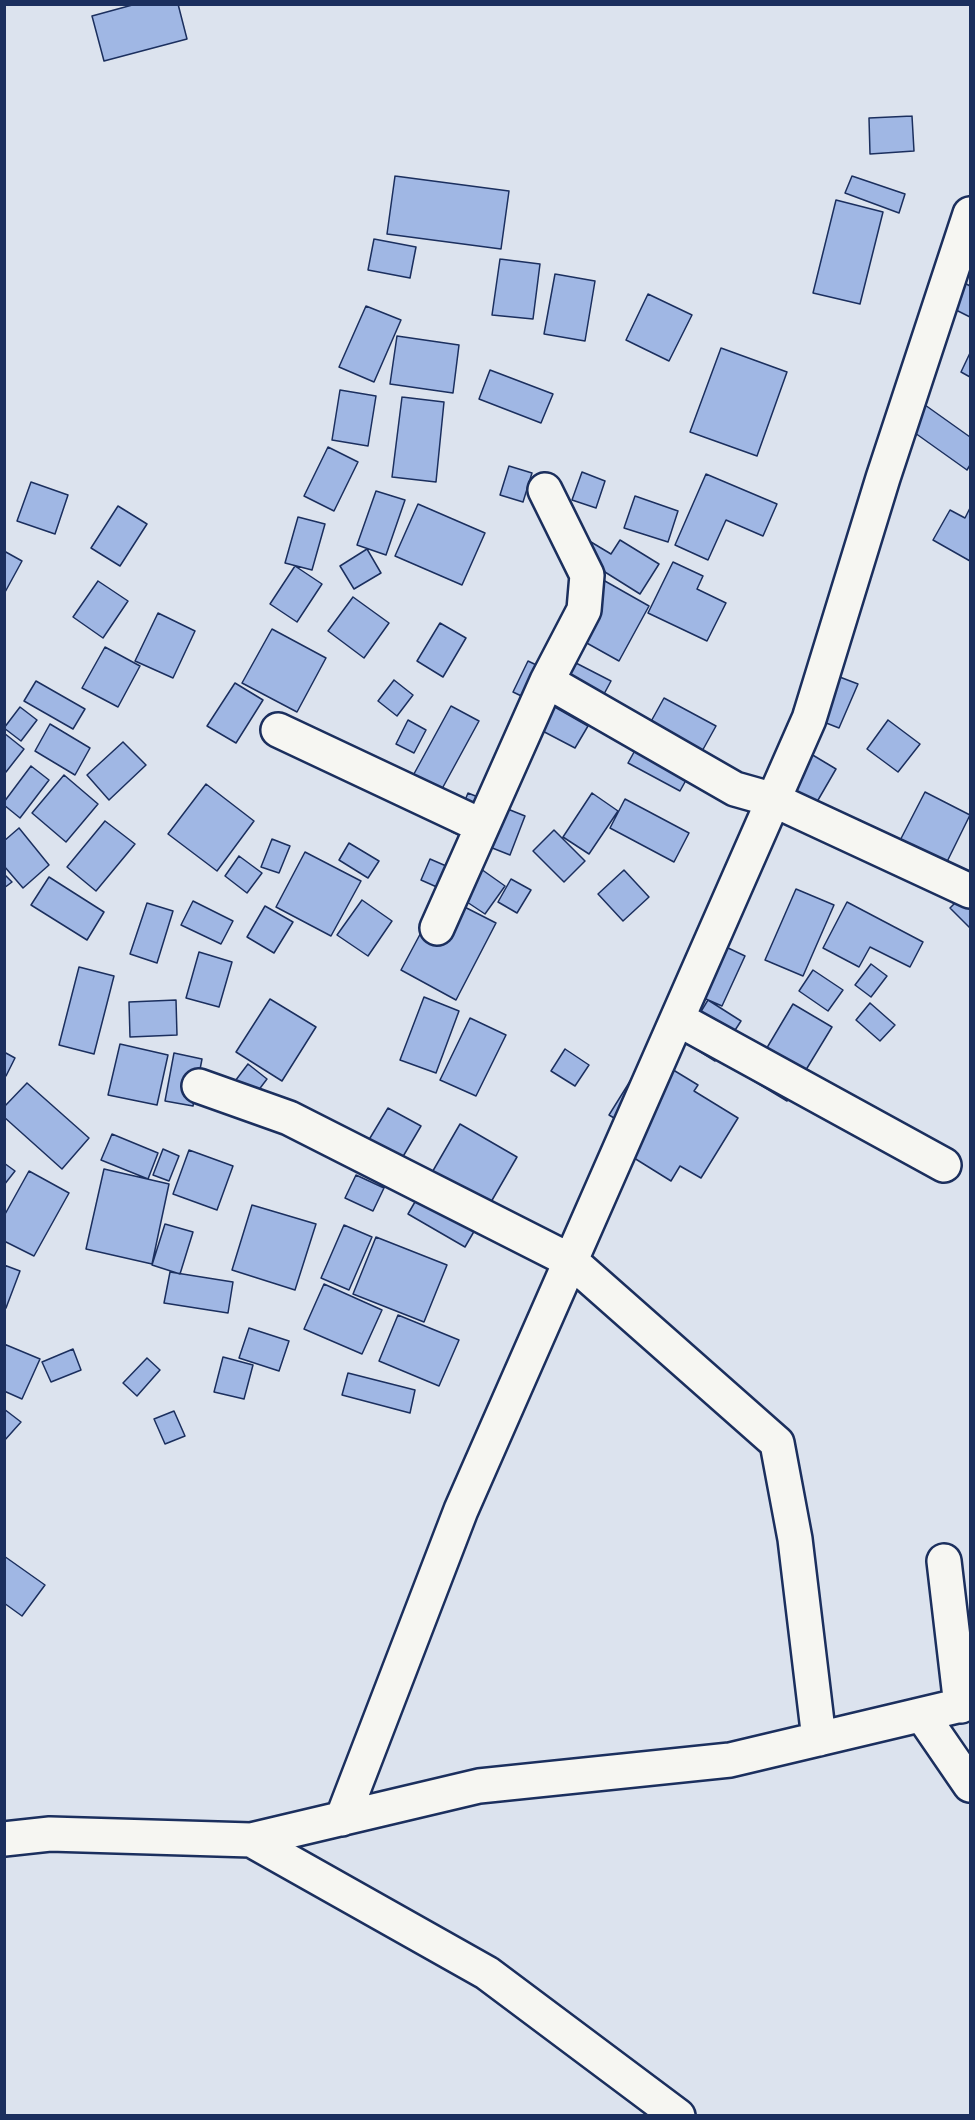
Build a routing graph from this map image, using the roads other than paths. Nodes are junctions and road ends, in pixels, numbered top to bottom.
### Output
1 (970, 214) edge
2 (544, 490) dead end
3 (547, 681) junction
4 (278, 730) dead end
5 (774, 800) junction
6 (482, 826) junction
7 (970, 891) edge
8 (437, 928) dead end
9 (678, 1019) junction
10 (199, 1086) dead end
11 (944, 1165) dead end
12 (571, 1261) junction
13 (944, 1561) dead end
14 (966, 1705) edge
15 (922, 1714) junction
16 (819, 1739) junction
17 (970, 1785) edge
18 (342, 1819) junction
19 (4, 1839) edge
20 (251, 1840) junction
21 (678, 2115) edge

1 - 5 street
2 - 3 street
3 - 5 street
3 - 6 street
4 - 6 street
5 - 7 street
5 - 9 street
6 - 8 street
9 - 11 street
9 - 12 street
10 - 12 street
12 - 16 street
12 - 18 street
13 - 14 street
14 - 15 street
15 - 16 street
15 - 17 street
16 - 18 street
18 - 20 street
19 - 20 street
20 - 21 street

